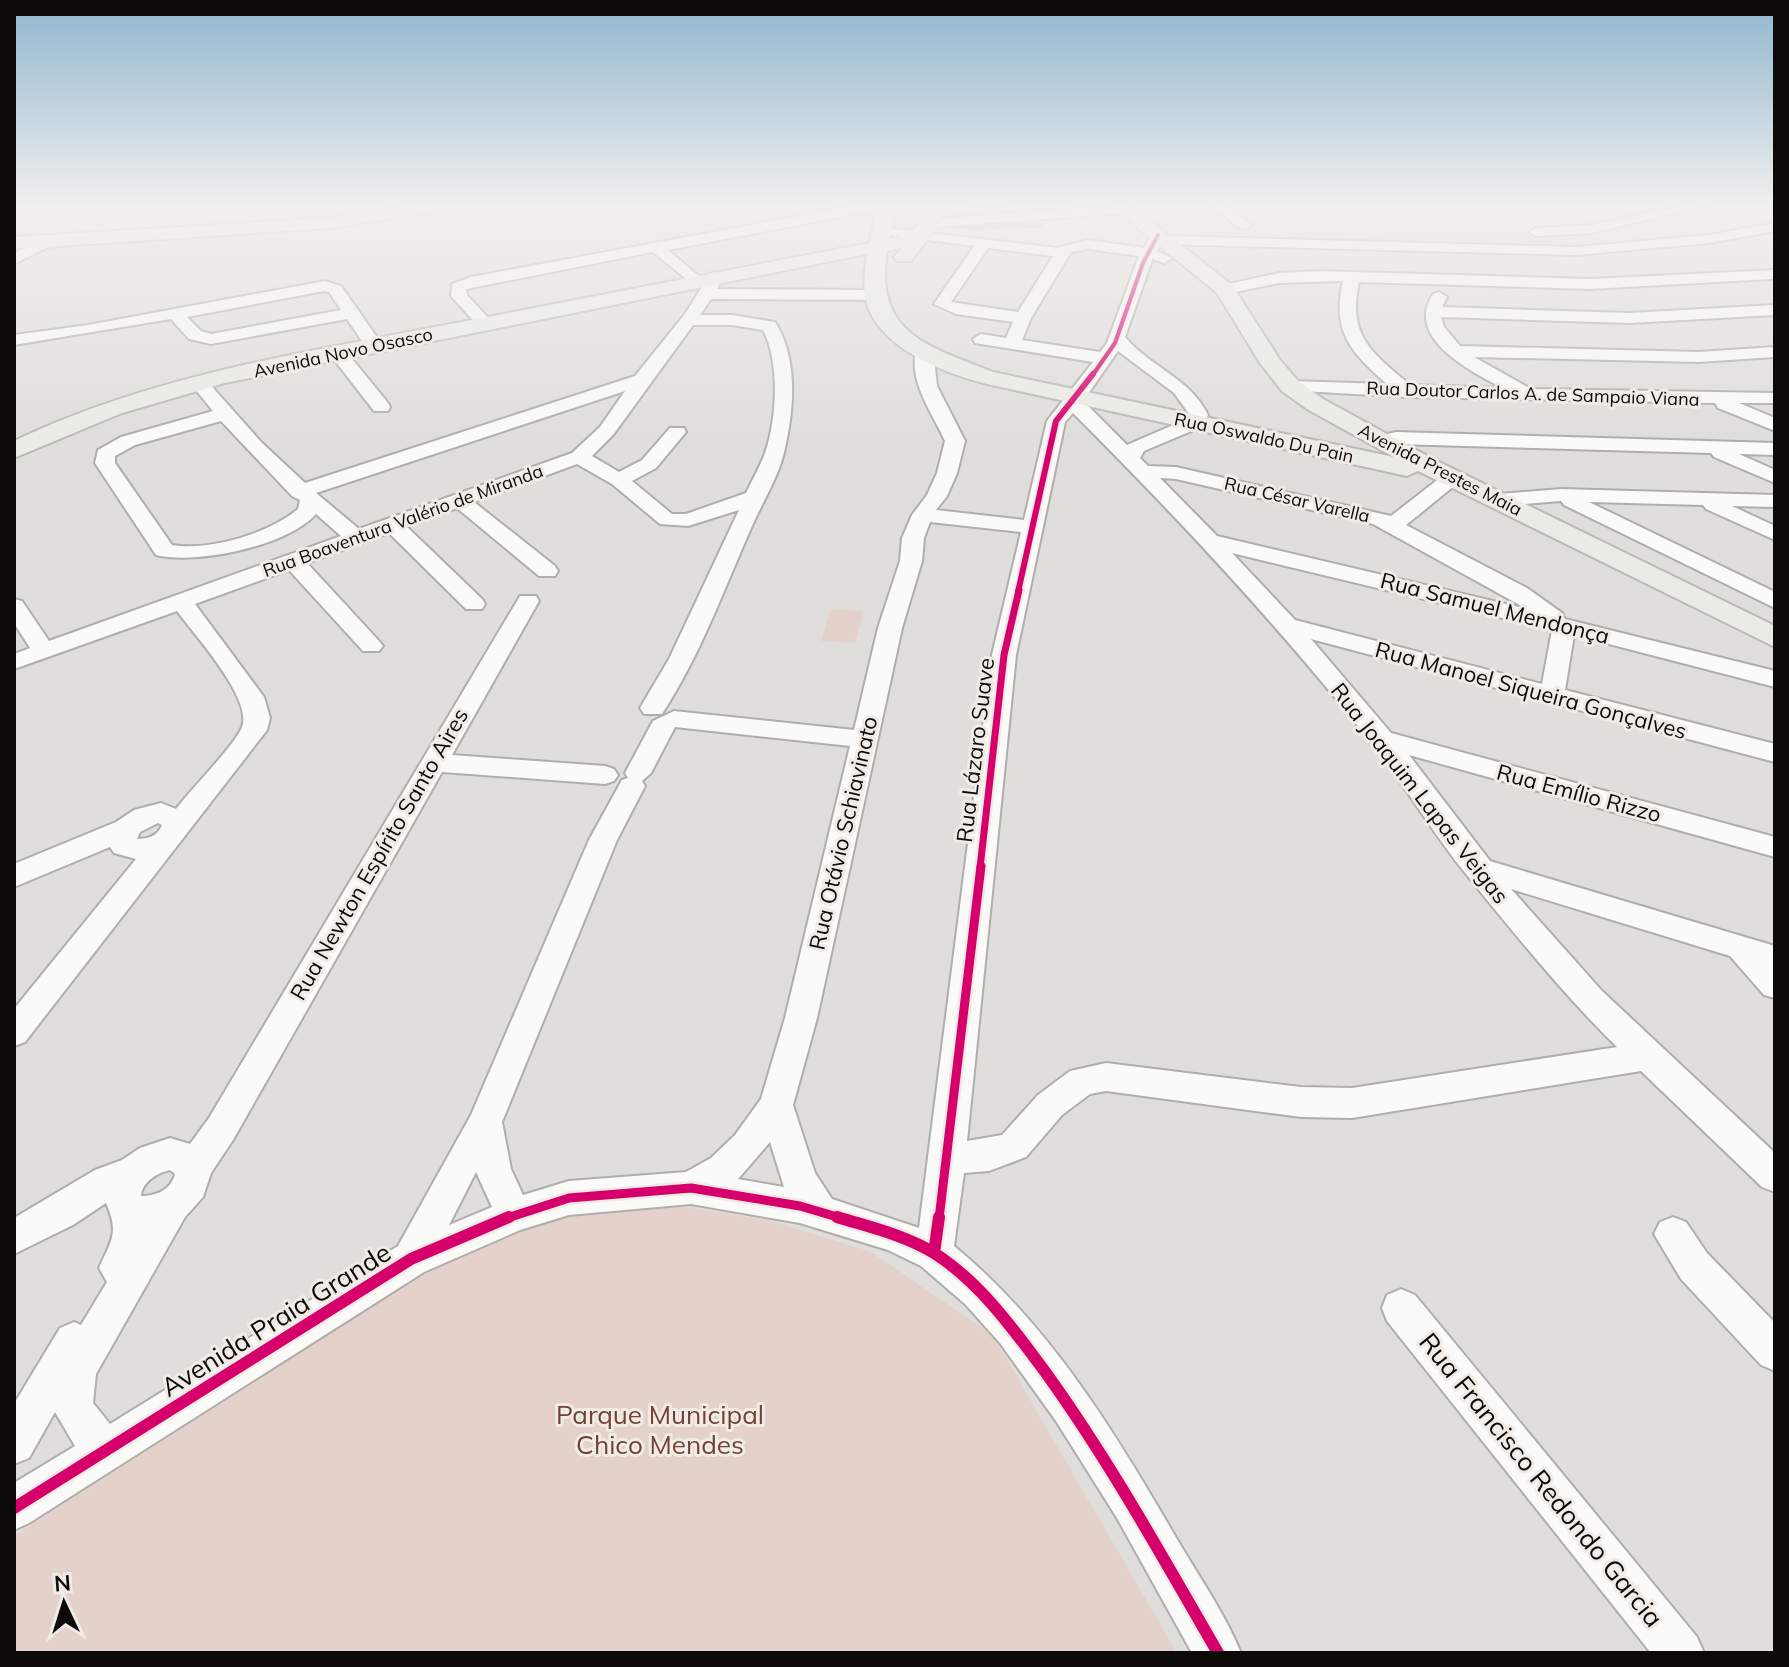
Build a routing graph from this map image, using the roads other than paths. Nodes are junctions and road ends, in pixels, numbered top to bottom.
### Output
1 (469, 283) edge
2 (710, 283) edge
3 (875, 283) edge
4 (892, 283) edge
5 (955, 283) edge
6 (1045, 283) edge
7 (1136, 283) edge
8 (1216, 283) edge
9 (1255, 283) edge
10 (1351, 283) edge
11 (1455, 283) edge
12 (705, 284) junction
13 (1225, 289) junction
14 (875, 295) junction
15 (1775, 310) edge
16 (173, 312) junction
17 (1432, 312) junction
18 (351, 313) junction
19 (1023, 318) junction
20 (690, 320) junction
21 (485, 323) junction
22 (1116, 337) junction
23 (981, 339) dead end
24 (14, 340) edge
25 (1012, 344) junction
26 (374, 346) junction
27 (924, 350) junction
28 (1456, 351) junction
29 (1775, 352) edge
30 (338, 353) junction
31 (1102, 358) junction
32 (1165, 377) junction
33 (641, 380) junction
34 (200, 384) junction
35 (1290, 386) junction
36 (1079, 392) junction
37 (1408, 392) junction
38 (1532, 395) junction
39 (1775, 398) edge
40 (1712, 399) junction
41 (381, 407) dead end
42 (224, 414) junction
43 (1196, 419) junction
44 (1775, 425) edge
45 (677, 432) dead end
46 (1054, 432) junction
47 (1105, 434) junction
48 (1156, 438) junction
49 (1381, 441) junction
50 (1708, 448) junction
51 (1775, 449) edge
52 (14, 451) edge
53 (579, 457) junction
54 (1422, 463) junction
55 (1138, 465) junction
56 (1775, 477) edge
57 (1452, 478) junction
58 (619, 480) junction
59 (1561, 495) junction
60 (305, 496) junction
61 (755, 497) junction
62 (1500, 500) junction
63 (1701, 500) junction
64 (460, 501) junction
65 (1775, 501) edge
66 (929, 516) junction
67 (393, 525) junction
68 (1393, 525) junction
69 (1033, 527) junction
70 (1775, 534) edge
71 (357, 538) junction
72 (1213, 542) junction
73 (293, 561) junction
74 (547, 571) dead end
75 (528, 601) dead end
76 (1775, 601) edge
77 (182, 602) junction
78 (474, 604) dead end
79 (14, 606) edge
80 (1286, 625) junction
81 (1564, 626) junction
82 (1775, 638) edge
83 (371, 646) dead end
84 (44, 651) junction
85 (14, 662) edge
86 (1775, 679) edge
87 (1552, 696) junction
88 (661, 718) junction
89 (864, 739) junction
90 (1383, 739) junction
91 (1775, 753) edge
92 (432, 762) junction
93 (621, 778) junction
94 (166, 827) junction
95 (128, 841) junction
96 (1775, 847) edge
97 (1477, 868) junction
98 (14, 876) edge
99 (128, 893) junction
100 (1741, 948) junction
101 (1775, 958) edge
102 (1775, 986) edge
103 (14, 1033) edge
104 (1650, 1056) junction
105 (776, 1105) junction
106 (485, 1122) junction
107 (948, 1159) junction
108 (182, 1161) junction
109 (134, 1172) junction
110 (1775, 1176) edge
111 (691, 1188) junction
112 (172, 1205) junction
113 (129, 1210) junction
114 (819, 1211) junction
115 (60, 1213) junction
116 (514, 1215) junction
117 (1673, 1234) dead end
118 (14, 1237) edge
119 (934, 1253) junction
120 (411, 1259) junction
121 (1401, 1308) dead end
122 (1775, 1351) edge
123 (14, 1443) edge
124 (105, 1450) junction
125 (14, 1508) edge
126 (1218, 1653) edge
127 (1681, 1653) edge

1 - 21 street
2 - 12 main road, Avenida Novo Osasco
3 - 14 main road
4 - 36 main road
5 - 19 street
6 - 19 street
7 - 22 street, Rua Lázaro Suave
8 - 13 main road, Avenida Prestes Maia
9 - 13 street
10 - 37 street
11 - 17 street
12 - 14 street
12 - 20 street, Rua Boaventura Valério de Miranda
12 - 21 main road, Avenida Novo Osasco
13 - 35 main road, Avenida Prestes Maia
14 - 27 main road
15 - 17 street
16 - 18 street
16 - 18 street
16 - 24 street
17 - 28 street
18 - 26 street
19 - 25 street
20 - 33 street, Rua Boaventura Valério de Miranda
20 - 61 street
21 - 26 main road, Avenida Novo Osasco
22 - 31 street, Rua Lázaro Suave
22 - 32 street
23 - 25 street
25 - 31 street
26 - 30 main road, Avenida Novo Osasco
27 - 36 main road
27 - 66 street, Rua Otávio Schiavinato
28 - 29 street
28 - 38 street
30 - 34 main road, Avenida Novo Osasco
30 - 41 street
31 - 36 street, Rua Lázaro Suave
32 - 36 street
32 - 43 street
33 - 53 street, Rua Boaventura Valério de Miranda
33 - 60 street
34 - 42 street
34 - 52 main road, Avenida Novo Osasco
35 - 37 street, Rua Doutor Carlos A. de Sampaio Viana
35 - 49 main road, Avenida Prestes Maia
36 - 43 main road, Rua Oswaldo Du Pain
36 - 46 street, Rua Lázaro Suave
36 - 47 street, Rua Joaquim Lapas Veigas
37 - 38 street, Rua Doutor Carlos A. de Sampaio Viana
38 - 40 street, Rua Doutor Carlos A. de Sampaio Viana
39 - 40 street, Rua Doutor Carlos A. de Sampaio Viana
40 - 44 street
42 - 60 street
42 - 60 street
43 - 48 street
43 - 54 main road, Rua Oswaldo Du Pain
43 - 57 main road, Rua Oswaldo Du Pain
45 - 58 street
46 - 47 street
46 - 69 street, Rua Lázaro Suave
47 - 48 street
47 - 55 street, Rua Joaquim Lapas Veigas
48 - 55 street
49 - 50 street
49 - 54 main road, Avenida Prestes Maia
50 - 51 street
50 - 56 street
53 - 58 street
53 - 64 street, Rua Boaventura Valério de Miranda
54 - 57 main road, Avenida Prestes Maia
55 - 68 street, Rua César Varella
55 - 72 street, Rua Joaquim Lapas Veigas
57 - 62 main road, Avenida Prestes Maia
57 - 68 street
58 - 61 street
59 - 62 street
59 - 63 street
59 - 76 street
60 - 71 street
61 - 88 street
62 - 82 main road, Avenida Prestes Maia
63 - 65 street
63 - 70 street
64 - 67 street, Rua Boaventura Valério de Miranda
64 - 74 street
66 - 69 street
66 - 89 street, Rua Otávio Schiavinato
67 - 71 street, Rua Boaventura Valério de Miranda
67 - 78 street
68 - 81 street, Rua César Varella
69 - 107 street, Rua Lázaro Suave
71 - 73 street, Rua Boaventura Valério de Miranda
72 - 80 street, Rua Joaquim Lapas Veigas
72 - 81 street, Rua Samuel Mendonça
73 - 77 street, Rua Boaventura Valério de Miranda
73 - 83 street
75 - 92 street, Rua Newton Espírito Santo Aires
77 - 84 street, Rua Boaventura Valério de Miranda
77 - 94 street
79 - 84 street
80 - 87 street, Rua Manoel Siqueira Gonçalves
80 - 90 street, Rua Joaquim Lapas Veigas
81 - 86 street, Rua Samuel Mendonça
81 - 87 street
84 - 85 street, Rua Boaventura Valério de Miranda
87 - 91 street, Rua Manoel Siqueira Gonçalves
88 - 89 street
88 - 93 street
89 - 105 street, Rua Otávio Schiavinato
90 - 96 street, Rua Emílio Rizzo
90 - 97 street, Rua Joaquim Lapas Veigas
92 - 93 street
92 - 108 street, Rua Newton Espírito Santo Aires
93 - 106 street
94 - 95 street
94 - 99 street
95 - 98 street
95 - 99 street
97 - 100 street
97 - 104 street, Rua Joaquim Lapas Veigas
99 - 103 street
100 - 101 street
100 - 102 street
104 - 107 street
104 - 110 street, Rua Joaquim Lapas Veigas
105 - 111 street, Rua Otávio Schiavinato
105 - 114 street
106 - 116 street
106 - 120 street
107 - 119 street, Rua Lázaro Suave
108 - 109 street
108 - 112 street
109 - 113 street
109 - 115 street
111 - 114 street, Avenida Praia Grande
111 - 116 street, Avenida Praia Grande
112 - 113 street
112 - 124 street
113 - 115 street
113 - 123 street
114 - 119 street, Avenida Praia Grande
115 - 118 street
116 - 120 street, Avenida Praia Grande
117 - 122 street
119 - 126 street, Avenida Praia Grande
120 - 124 street, Avenida Praia Grande
121 - 127 street, Rua Francisco Redondo Garcia
124 - 125 street, Avenida Praia Grande

